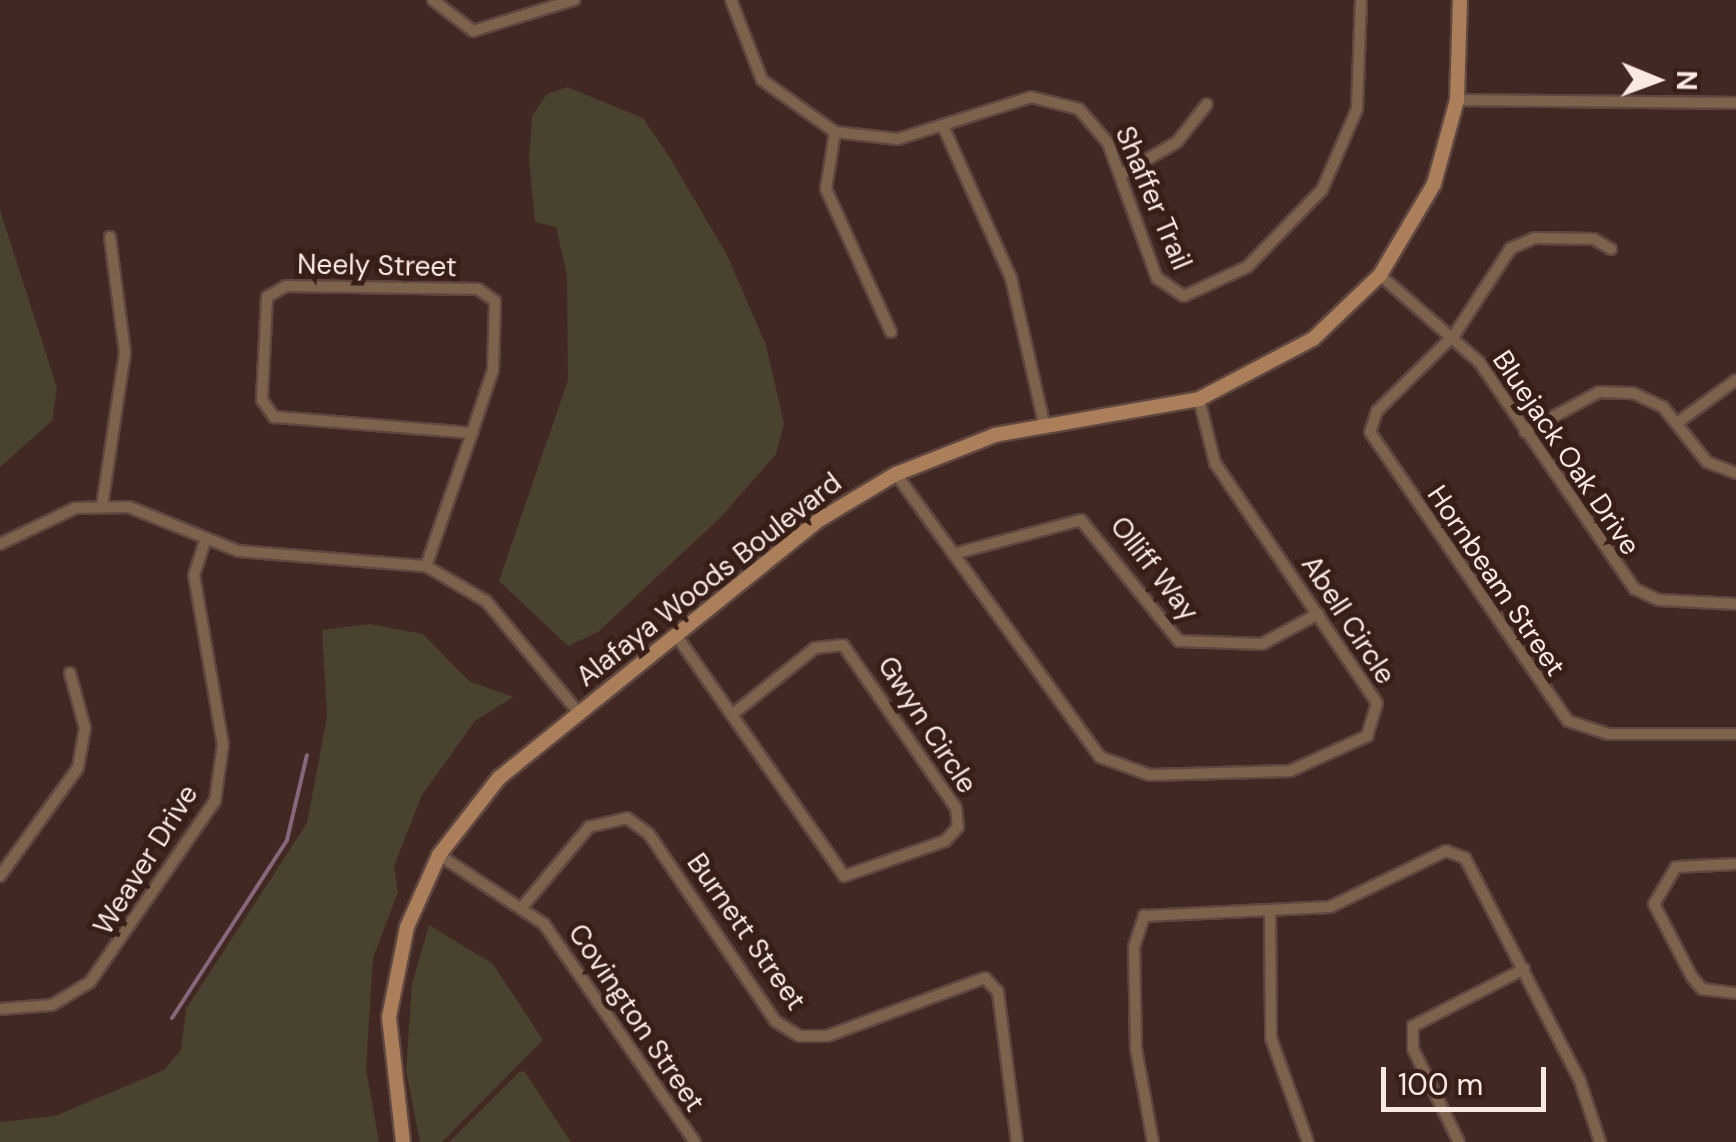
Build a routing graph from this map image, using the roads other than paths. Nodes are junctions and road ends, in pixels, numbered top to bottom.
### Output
1 (433, 0) edge
2 (574, 0) edge
3 (731, 0) edge
4 (1361, 0) edge
5 (1460, 0) edge
6 (1456, 100) junction
7 (1736, 103) edge
8 (1208, 104) dead end
9 (943, 126) junction
10 (835, 132) junction
11 (1122, 174) junction
12 (110, 237) dead end
13 (1610, 249) dead end
14 (1380, 275) junction
15 (890, 332) dead end
16 (1455, 334) junction
17 (1736, 380) edge
18 (1199, 399) junction
19 (1044, 423) junction
20 (1676, 423) junction
21 (1525, 432) junction
22 (472, 433) junction
23 (1736, 473) edge
24 (896, 474) junction
25 (102, 506) junction
26 (205, 541) junction
27 (0, 544) edge
28 (953, 554) junction
29 (426, 566) junction
30 (1736, 604) edge
31 (1318, 614) junction
32 (676, 636) junction
33 (70, 673) dead end
34 (578, 712) junction
35 (733, 714) junction
36 (1736, 734) edge
37 (439, 855) junction
38 (1736, 864) edge
39 (0, 876) edge
40 (524, 905) junction
41 (1270, 911) junction
42 (1524, 969) junction
43 (1736, 993) edge
44 (0, 1008) edge
45 (402, 1142) edge
46 (696, 1142) edge
47 (1016, 1142) edge
48 (1154, 1142) edge
49 (1308, 1142) edge
50 (1459, 1142) edge
51 (1600, 1142) edge

1 - 2 street
3 - 10 street, Shaffer Trail
4 - 11 street, Shaffer Trail
5 - 6 street, Alafaya Woods Boulevard
6 - 7 street
6 - 14 street, Alafaya Woods Boulevard
8 - 11 street
9 - 10 street, Shaffer Trail
9 - 11 street, Shaffer Trail
9 - 19 street
10 - 15 street
12 - 25 street
13 - 16 street
14 - 16 street, Bluejack Oak Drive
14 - 18 street, Alafaya Woods Boulevard
16 - 21 street, Bluejack Oak Drive
16 - 36 street, Hornbeam Street
17 - 20 street
18 - 19 street, Alafaya Woods Boulevard
18 - 31 street, Abell Circle
19 - 24 street, Alafaya Woods Boulevard
20 - 21 street
20 - 23 street
21 - 30 street, Bluejack Oak Drive
22 - 22 street, Neely Street
22 - 29 street, Neely Street
24 - 28 street, Abell Circle
24 - 32 street, Alafaya Woods Boulevard
25 - 26 street
25 - 27 street
26 - 29 street
26 - 44 street, Weaver Drive
28 - 31 street, Olliff Way
28 - 31 street, Abell Circle
29 - 34 street
32 - 34 street, Alafaya Woods Boulevard
32 - 35 street, Gwyn Circle
33 - 39 street
34 - 37 street, Alafaya Woods Boulevard
35 - 35 street, Gwyn Circle
37 - 40 street, Covington Street
37 - 45 street, Alafaya Woods Boulevard
38 - 43 street
40 - 46 street, Covington Street
40 - 47 street, Burnett Street
41 - 42 street
41 - 48 street
41 - 49 street
42 - 50 street
42 - 51 street

